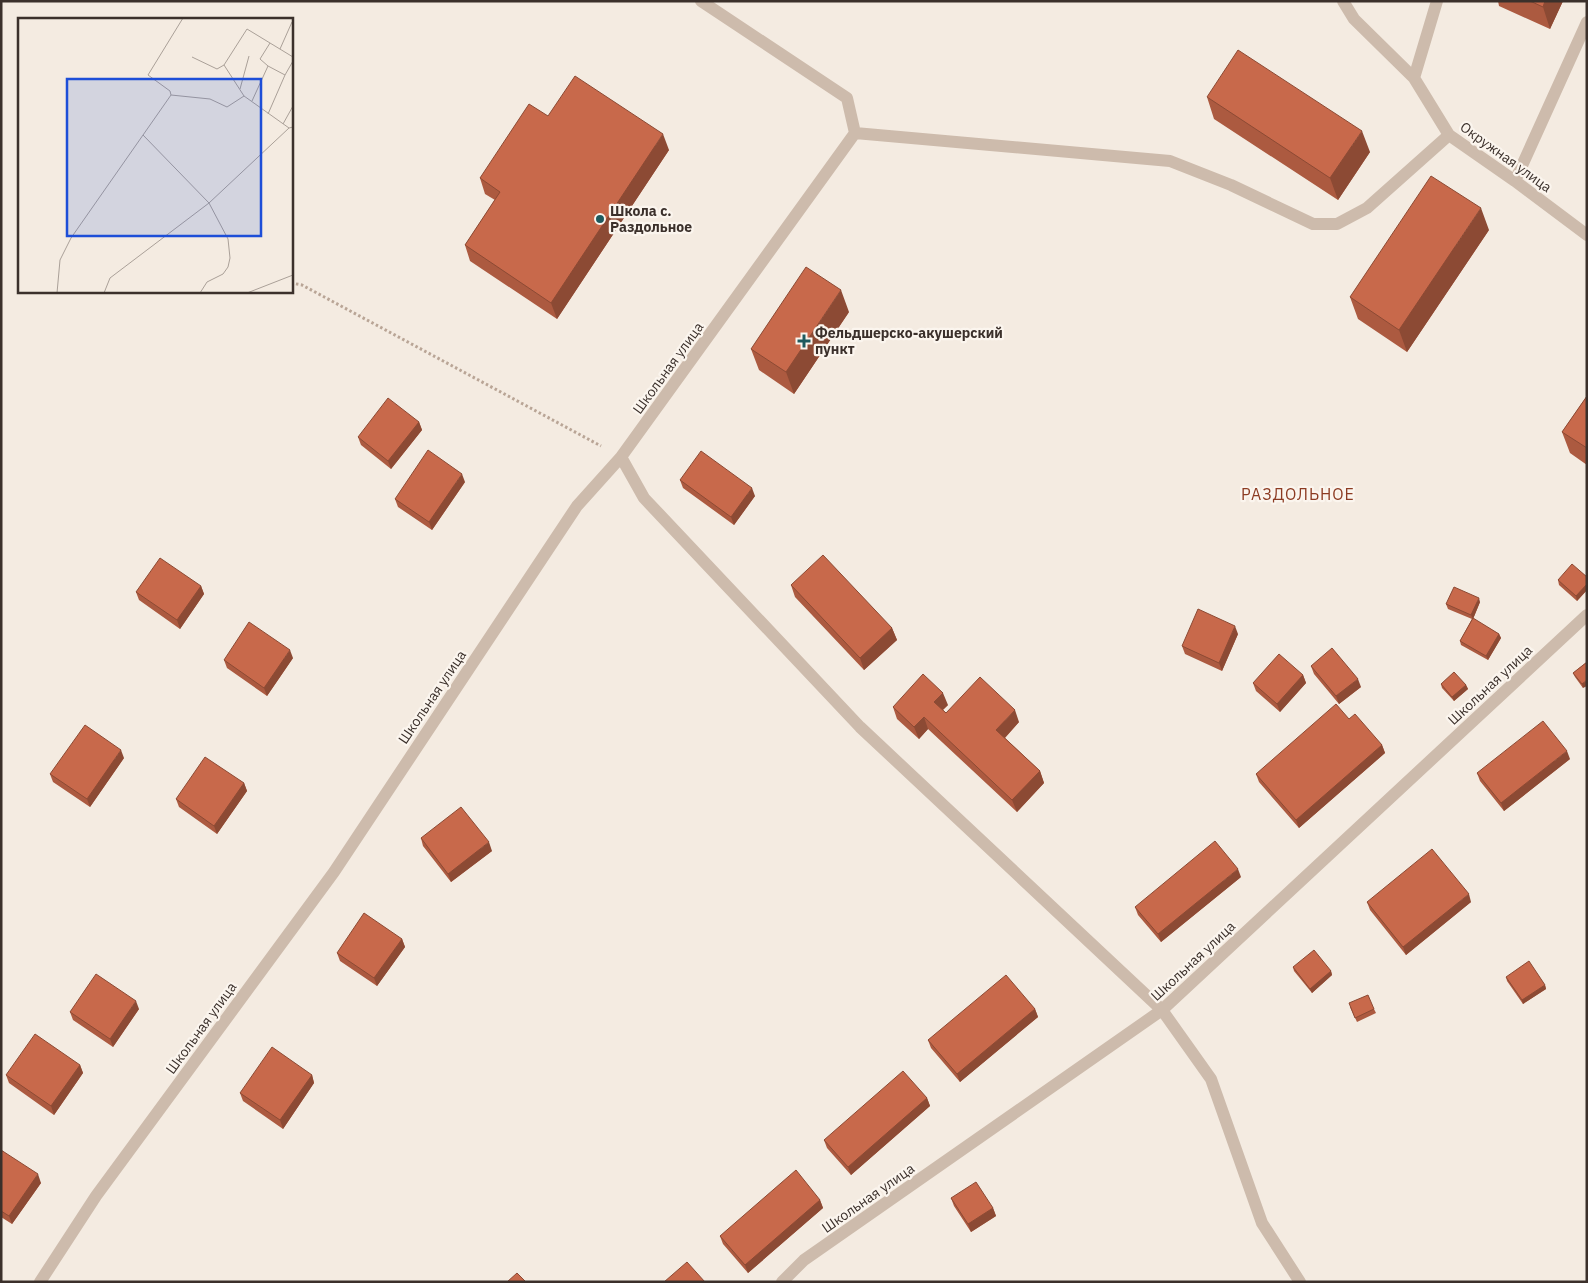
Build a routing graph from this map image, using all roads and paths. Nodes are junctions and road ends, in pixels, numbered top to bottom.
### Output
1 (701, 1) edge
2 (1343, 1) edge
3 (1437, 1) edge
4 (1587, 22) edge
5 (1414, 78) junction
6 (855, 133) junction
7 (1449, 135) junction
8 (1515, 181) junction
9 (1587, 235) edge
10 (292, 283) edge
11 (622, 457) junction
12 (1587, 615) edge
13 (1162, 1010) junction
14 (40, 1282) edge
15 (782, 1282) edge
16 (1300, 1282) edge

1 - 6 street
2 - 5 street, Окружная улица
3 - 5 street
4 - 8 street
5 - 7 street, Окружная улица
6 - 7 street
6 - 11 street, Школьная улица
7 - 8 street, Окружная улица
8 - 9 street, Окружная улица
10 - 11 path
11 - 13 street
11 - 14 street, Школьная улица
12 - 13 street, Школьная улица
13 - 15 street, Школьная улица
13 - 16 street

